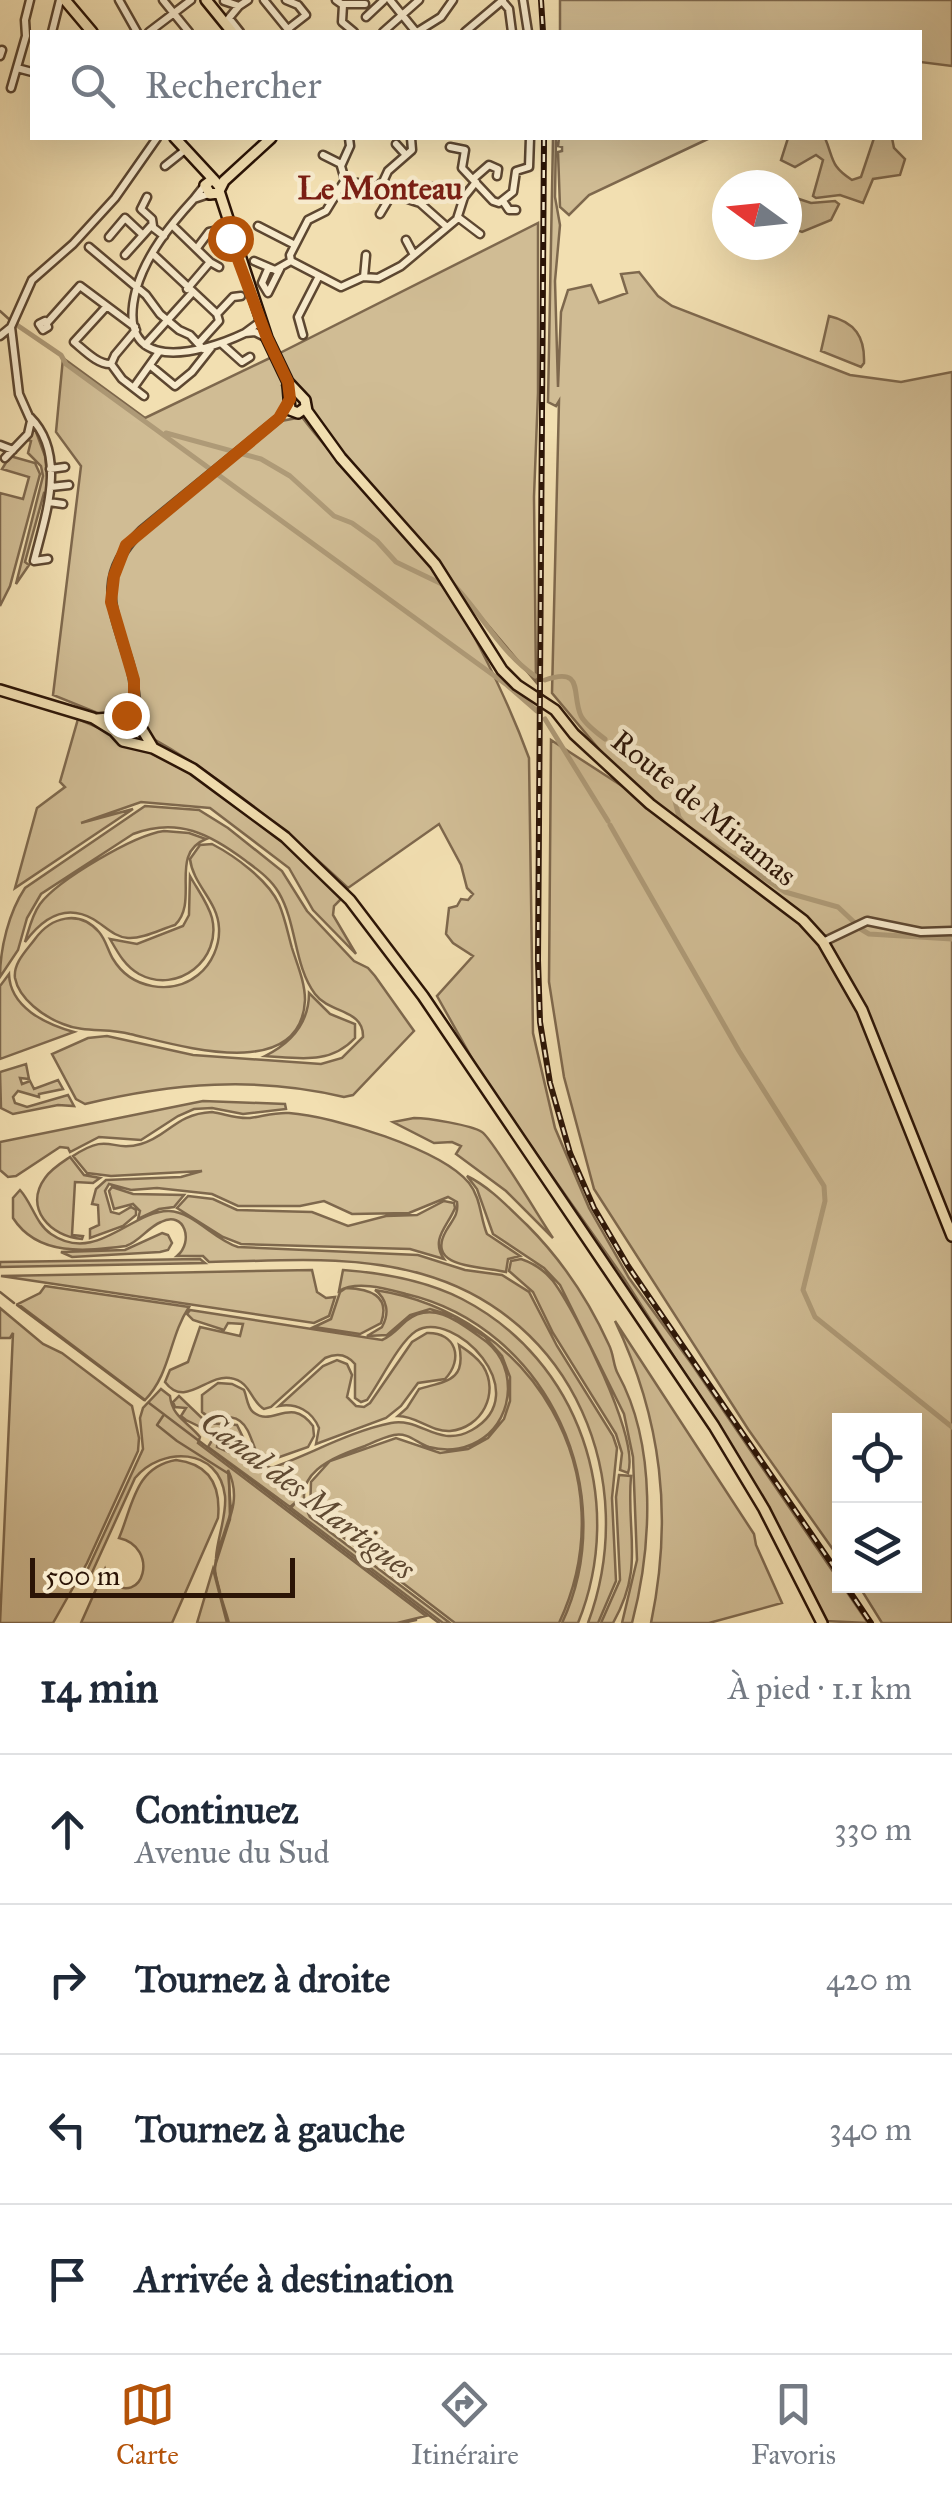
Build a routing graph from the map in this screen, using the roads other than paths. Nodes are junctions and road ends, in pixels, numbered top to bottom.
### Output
1 (30, 0) edge
2 (65, 0) edge
3 (118, 0) edge
4 (163, 0) edge
5 (190, 0) edge
6 (206, 0) edge
7 (225, 0) edge
8 (248, 0) edge
9 (286, 0) edge
10 (387, 0) edge
11 (418, 0) edge
12 (453, 0) edge
13 (524, 0) edge
14 (267, 1) edge
15 (503, 1) edge
16 (339, 2) edge
17 (364, 4) dead end
18 (240, 6) junction
19 (173, 14) junction
20 (217, 14) junction
21 (402, 15) junction
22 (366, 16) dead end
23 (291, 29) edge
24 (53, 30) edge
25 (90, 30) edge
26 (136, 30) edge
27 (152, 30) edge
28 (187, 30) edge
29 (230, 30) edge
30 (238, 30) edge
31 (352, 30) edge
32 (385, 30) edge
33 (414, 30) edge
34 (419, 30) edge
35 (467, 30) edge
36 (512, 30) edge
37 (528, 30) edge
38 (17, 68) junction
39 (30, 71) edge
40 (11, 88) dead end
41 (156, 140) edge
42 (178, 140) edge
43 (266, 140) edge
44 (349, 140) edge
45 (412, 140) edge
46 (530, 140) edge
47 (396, 144) dead end
48 (450, 147) dead end
49 (185, 150) junction
50 (409, 152) junction
51 (324, 155) dead end
52 (421, 156) dead end
53 (342, 164) junction
54 (165, 166) dead end
55 (498, 176) dead end
56 (345, 180) junction
57 (475, 181) junction
58 (212, 187) junction
59 (432, 187) dead end
60 (383, 189) junction
61 (147, 197) dead end
62 (502, 201) junction
63 (417, 202) junction
64 (516, 210) dead end
65 (380, 214) dead end
66 (458, 218) junction
67 (172, 224) junction
68 (153, 226) junction
69 (258, 226) dead end
70 (447, 227) junction
71 (214, 231) dead end
72 (143, 234) junction
73 (480, 234) dead end
74 (164, 236) junction
75 (109, 237) dead end
76 (406, 240) dead end
77 (295, 245) junction
78 (88, 247) dead end
79 (197, 248) junction
80 (152, 254) junction
81 (366, 254) dead end
82 (125, 255) dead end
83 (414, 255) junction
84 (292, 260) junction
85 (254, 261) dead end
86 (210, 262) junction
87 (219, 267) dead end
88 (268, 269) junction
89 (280, 269) junction
90 (319, 276) junction
91 (364, 277) junction
92 (338, 286) junction
93 (137, 287) junction
94 (189, 290) junction
95 (241, 296) dead end
96 (334, 296) dead end
97 (106, 307) junction
98 (217, 314) junction
99 (168, 320) junction
100 (47, 322) dead end
101 (260, 327) junction
102 (11, 328) junction
103 (136, 329) junction
104 (245, 334) junction
105 (303, 335) dead end
106 (0, 336) edge
107 (222, 344) junction
108 (145, 346) junction
109 (201, 346) junction
110 (212, 347) junction
111 (159, 352) junction
112 (250, 358) dead end
113 (111, 364) junction
114 (152, 367) junction
115 (134, 388) junction
116 (144, 396) dead end
117 (295, 406) junction
118 (30, 417) junction
119 (0, 445) edge
120 (13, 450) junction
121 (5, 458) dead end
122 (65, 467) dead end
123 (50, 469) junction
124 (69, 485) dead end
125 (51, 487) junction
126 (49, 502) junction
127 (63, 504) dead end
128 (44, 522) junction
129 (58, 522) dead end
130 (39, 540) junction
131 (53, 540) dead end
132 (48, 559) dead end
133 (0, 690) edge
134 (134, 696) junction
135 (122, 717) junction
136 (93, 718) junction
137 (138, 719) junction
138 (114, 731) junction
139 (141, 732) junction
140 (132, 741) junction
141 (153, 748) junction
142 (952, 931) edge
143 (822, 942) junction
144 (952, 1236) edge
145 (822, 1623) edge

1 - 38 street
2 - 24 street
2 - 25 main road
3 - 26 street
4 - 19 street
5 - 19 street
6 - 20 main road
7 - 18 street
7 - 20 street
8 - 18 street
9 - 23 street
10 - 21 street
10 - 22 street
11 - 21 street
12 - 34 street
13 - 37 street
14 - 23 street
15 - 35 street
15 - 36 street
16 - 17 street
16 - 31 street
18 - 30 street
19 - 27 street
19 - 28 street
20 - 29 main road
21 - 32 street
21 - 33 street
38 - 39 street
38 - 40 street
41 - 102 street
42 - 49 main road
43 - 58 main road
44 - 53 street
45 - 50 street
46 - 62 street
47 - 50 street
48 - 57 street
49 - 54 street
49 - 58 main road
50 - 52 street
50 - 60 street
51 - 53 street
53 - 56 street
55 - 57 street
56 - 60 street
56 - 77 street
57 - 62 street
57 - 66 street
58 - 67 street
58 - 101 main road
59 - 63 street
60 - 63 street
60 - 65 street
61 - 68 street
62 - 64 street
63 - 70 street
66 - 70 street
66 - 73 street
67 - 74 street
67 - 79 street
68 - 72 street
68 - 74 street
69 - 77 street
70 - 83 street
71 - 79 street
72 - 75 street
72 - 82 street
74 - 80 street
76 - 83 street
77 - 84 street
78 - 93 street
79 - 86 street
80 - 93 street
80 - 94 street
81 - 91 street
83 - 91 street
84 - 89 street
84 - 90 street
85 - 88 street
86 - 87 street
86 - 94 street
88 - 89 street
88 - 89 street
90 - 92 street
90 - 105 street
91 - 92 street
92 - 96 street
93 - 99 street
93 - 103 street
94 - 98 street
94 - 99 street
95 - 98 street
97 - 100 street
97 - 103 street
97 - 113 street
98 - 109 street
99 - 108 street
99 - 109 street
101 - 104 street
101 - 104 street
101 - 117 main road
102 - 106 street
102 - 118 street
103 - 108 street
103 - 113 street
104 - 107 street
107 - 110 street
107 - 112 street
108 - 111 street
109 - 110 street
109 - 111 street
110 - 114 street
111 - 114 street
113 - 115 street
114 - 115 street
115 - 116 street
117 - 134 street
117 - 143 main road, Route de Miramas
118 - 120 street
118 - 123 street
119 - 120 street
120 - 121 street
122 - 123 street
123 - 125 street
124 - 125 street
125 - 126 street
126 - 127 street
126 - 128 street
128 - 129 street
128 - 130 street
130 - 131 street
130 - 132 street
133 - 136 main road
134 - 135 street
134 - 137 street
135 - 136 main road
135 - 137 main road
135 - 138 main road
136 - 138 main road
137 - 139 main road
138 - 140 main road
139 - 140 main road
139 - 141 main road
140 - 141 main road
141 - 145 main road
142 - 143 street
143 - 144 main road, Route de Miramas

